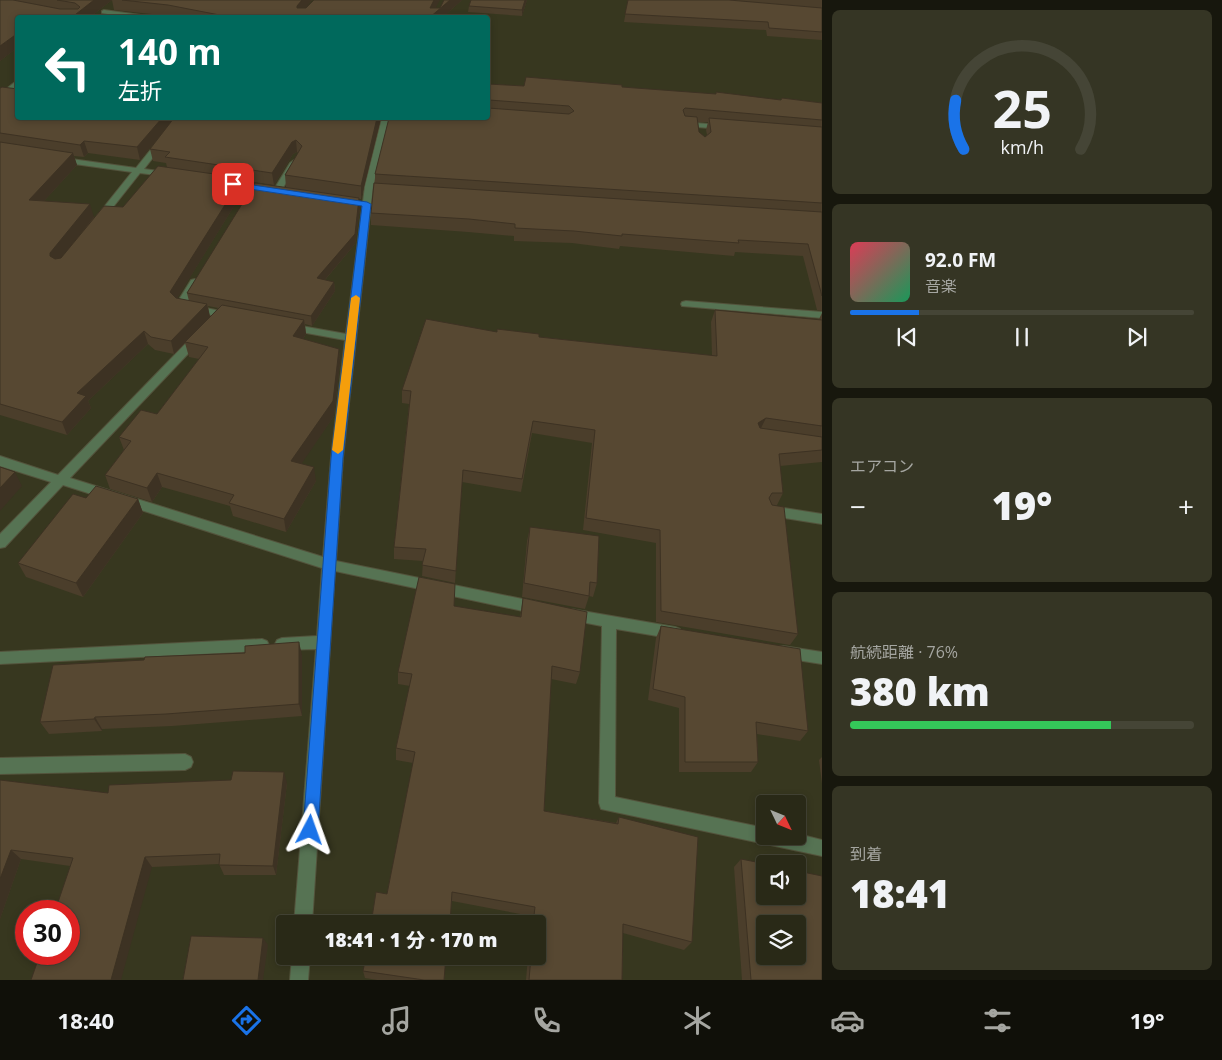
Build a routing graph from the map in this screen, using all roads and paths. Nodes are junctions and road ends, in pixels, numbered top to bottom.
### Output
1 (111, 6) dead end
2 (104, 12) junction
3 (101, 15) edge
4 (126, 15) edge
5 (15, 86) edge
6 (0, 98) edge
7 (178, 120) edge
8 (386, 120) edge
9 (685, 124) edge
10 (700, 125) junction
11 (728, 128) edge
12 (701, 135) edge
13 (49, 157) edge
14 (298, 157) edge
15 (137, 170) junction
16 (175, 176) edge
17 (223, 183) edge
18 (90, 230) edge
19 (201, 272) edge
20 (686, 304) dead end
21 (221, 314) junction
22 (822, 315) edge
23 (240, 318) edge
24 (277, 324) edge
25 (351, 338) junction
26 (0, 461) edge
27 (61, 480) junction
28 (771, 511) edge
29 (822, 519) edge
30 (0, 543) edge
31 (330, 565) junction
32 (609, 622) junction
33 (686, 635) edge
34 (325, 642) junction
35 (774, 650) edge
36 (0, 658) edge
37 (822, 658) edge
38 (185, 762) dead end
39 (0, 766) edge
40 (756, 834) edge
41 (806, 845) edge
42 (822, 848) edge
43 (304, 915) edge
44 (300, 965) edge
45 (299, 980) edge

1 - 2 street
2 - 3 street
2 - 4 street
5 - 6 street
7 - 15 street
8 - 25 street
9 - 10 street
10 - 11 street
10 - 12 street
13 - 15 street
14 - 17 street
15 - 16 street
15 - 18 street
19 - 21 street
20 - 22 street
21 - 23 street
21 - 27 street
24 - 25 street
25 - 31 street
26 - 27 street
27 - 30 street
27 - 31 street
28 - 29 street
31 - 32 street
31 - 34 street
32 - 33 street
32 - 40 street
34 - 36 street
34 - 43 street
35 - 37 street
38 - 39 street
41 - 42 street
44 - 45 street

